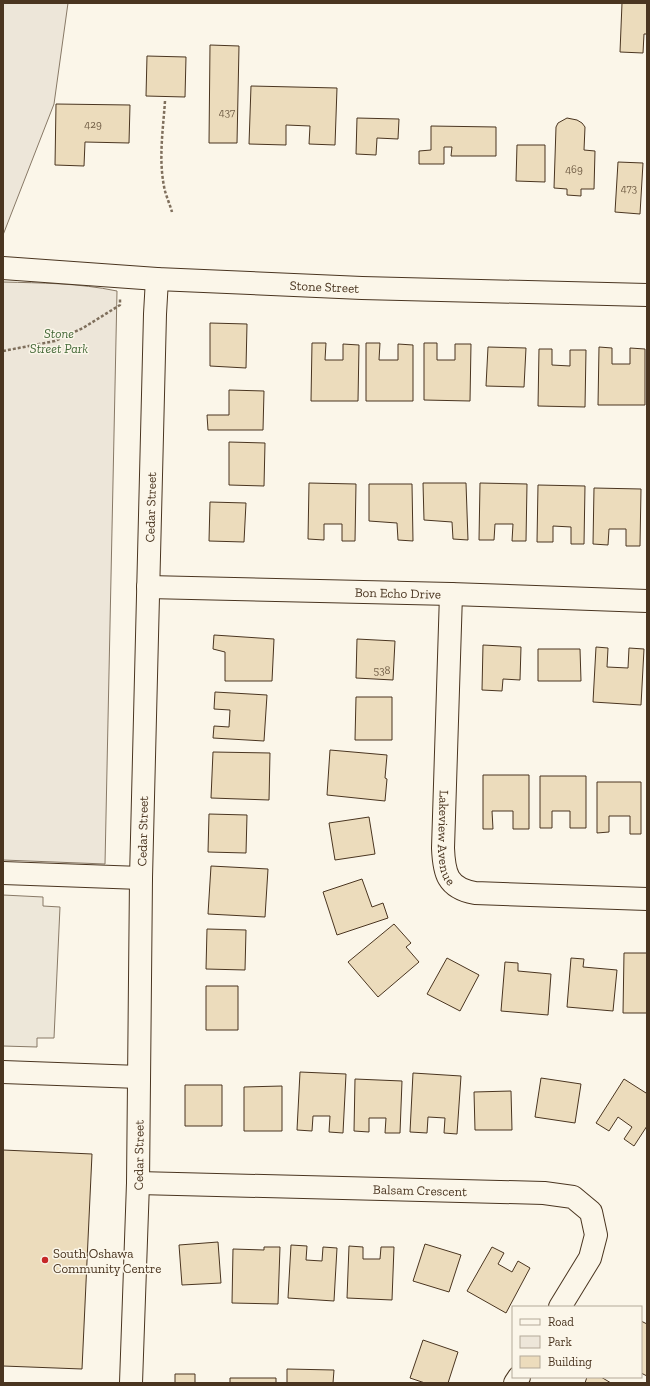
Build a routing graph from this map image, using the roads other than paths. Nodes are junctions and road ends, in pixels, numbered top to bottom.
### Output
1 (3, 268) edge
2 (157, 279) junction
3 (647, 295) edge
4 (148, 588) junction
5 (451, 594) junction
6 (647, 601) edge
7 (3, 873) edge
8 (141, 878) junction
9 (647, 899) edge
10 (3, 1072) edge
11 (139, 1077) junction
12 (138, 1183) junction
13 (561, 1306) edge
14 (131, 1383) edge

1 - 2 street, Stone Street
2 - 3 street, Stone Street
2 - 4 street, Cedar Street
4 - 5 street, Bon Echo Drive
4 - 8 street, Cedar Street
5 - 6 street, Bon Echo Drive
5 - 9 street, Lakeview Avenue
7 - 8 street
8 - 11 street, Cedar Street
10 - 11 street
11 - 12 street, Cedar Street
12 - 13 street, Balsam Crescent
12 - 14 street, Cedar Street

